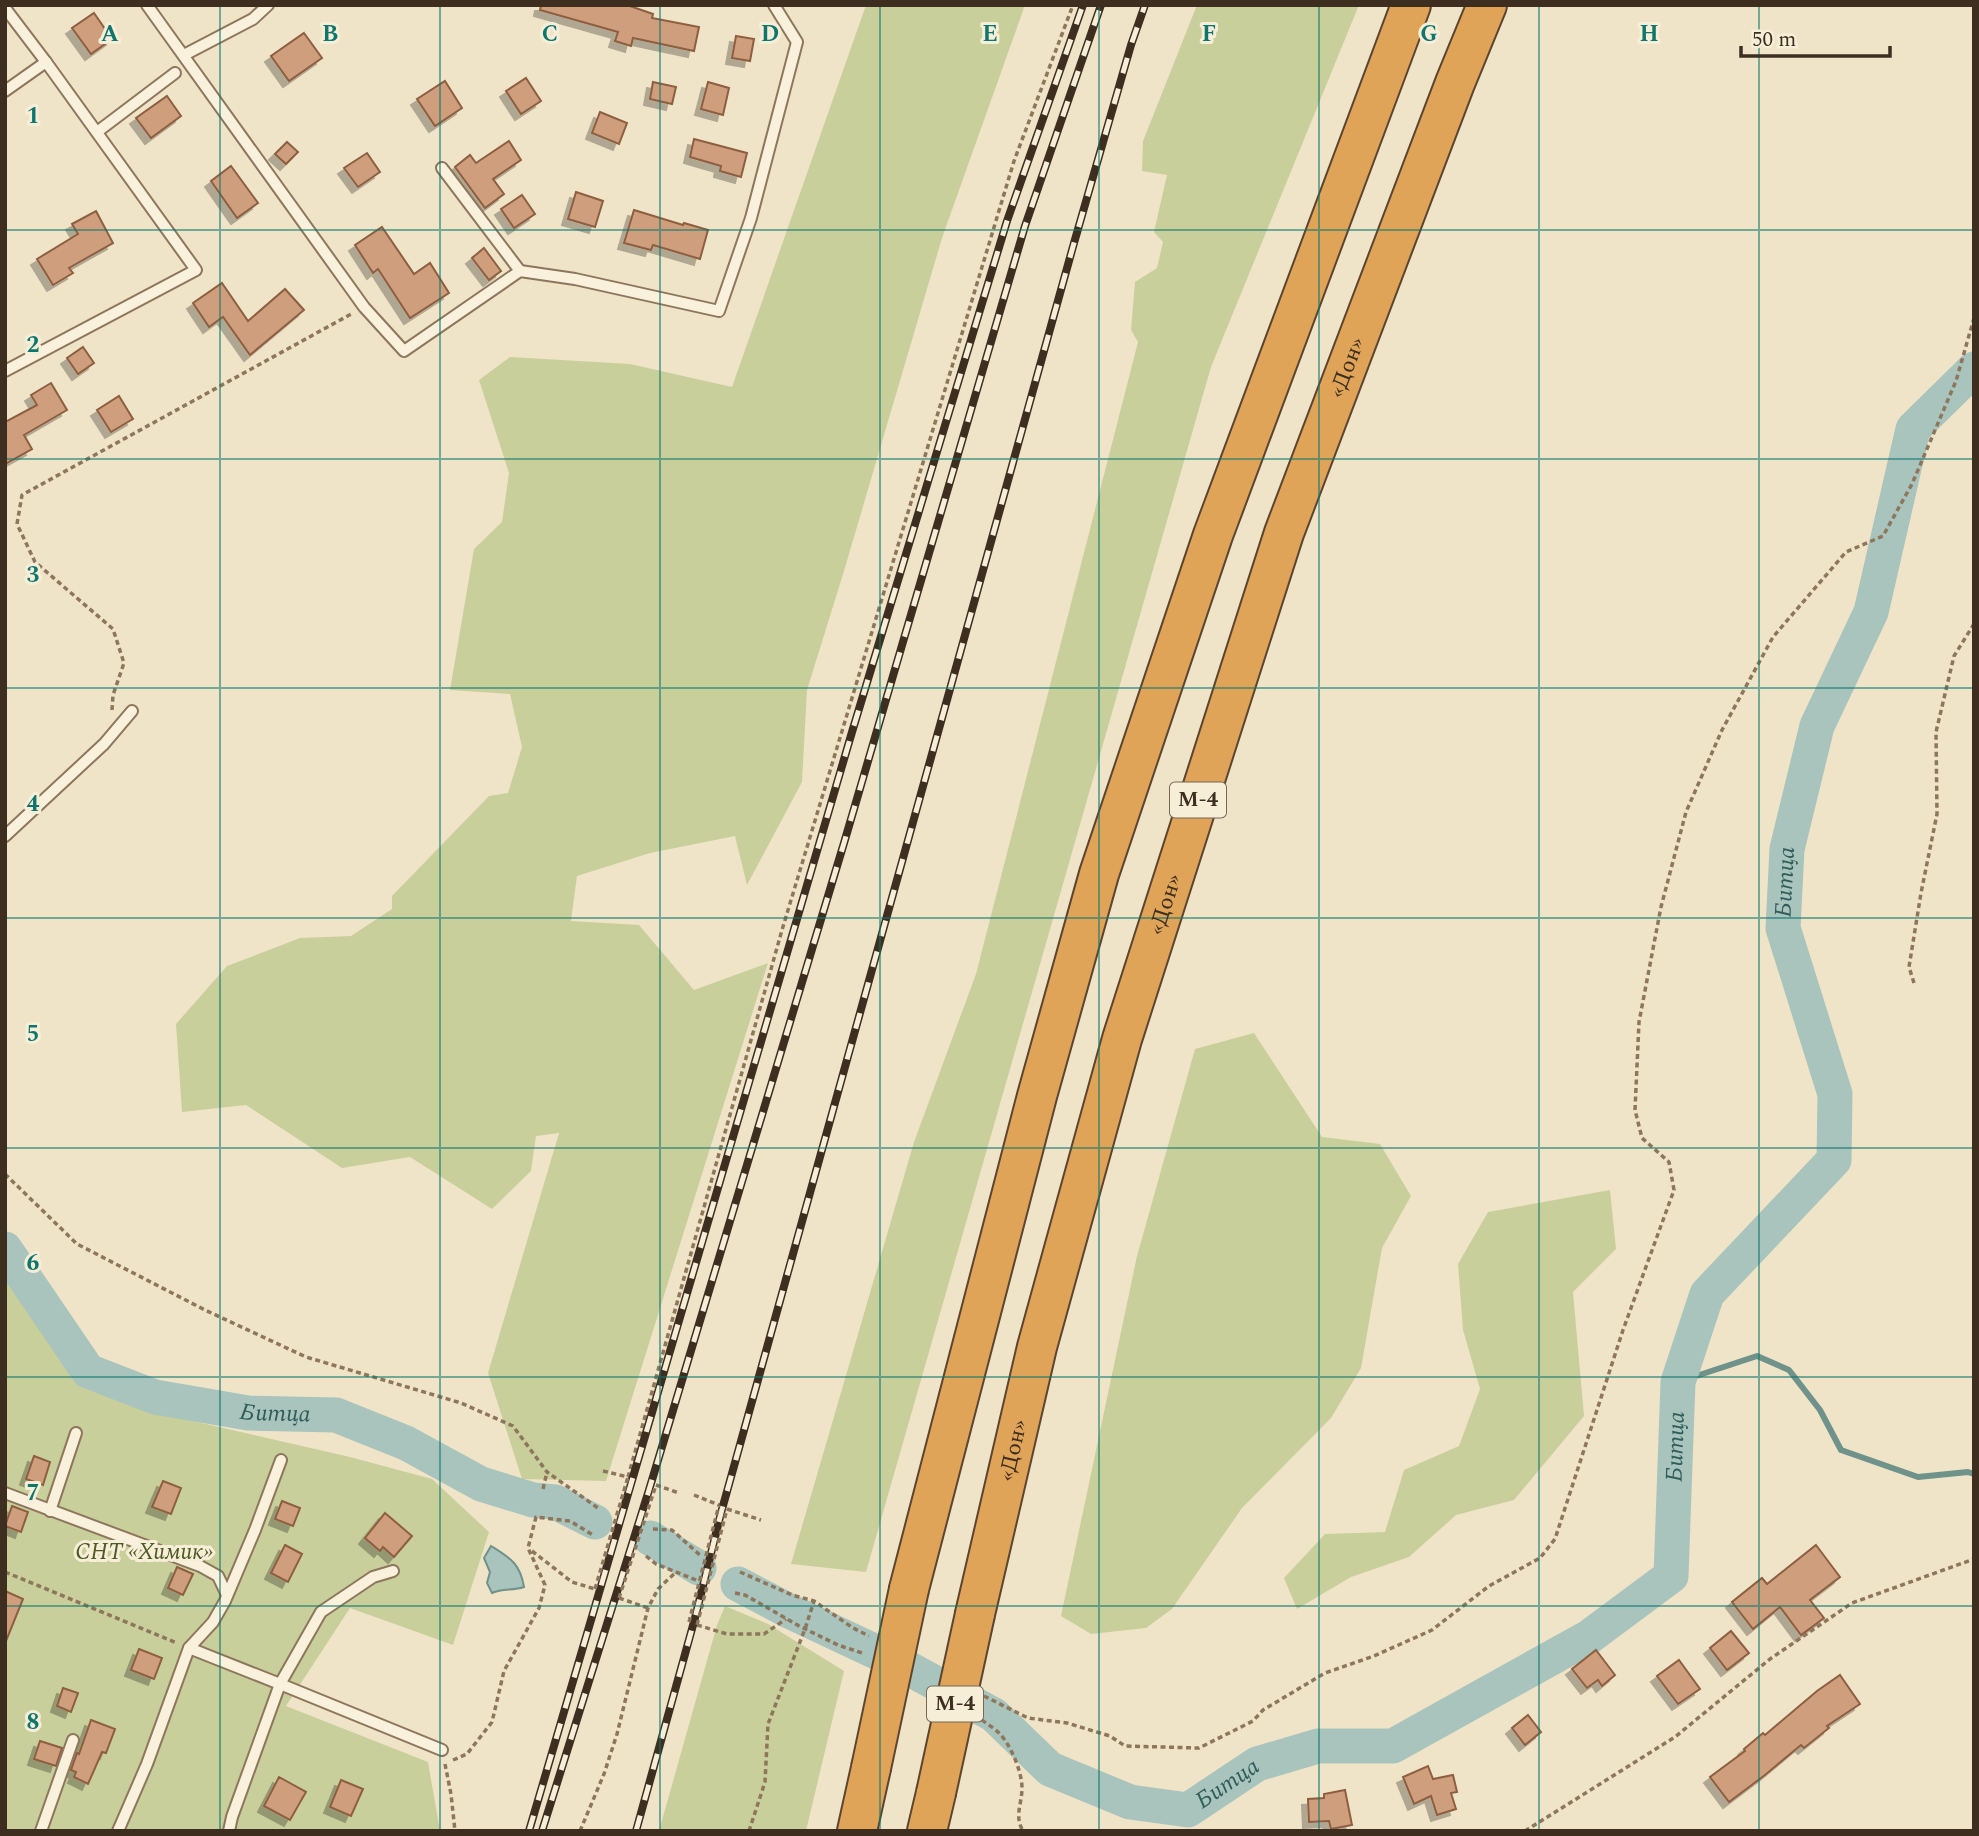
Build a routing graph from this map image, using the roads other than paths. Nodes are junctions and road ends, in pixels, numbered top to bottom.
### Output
1 (147, 5) edge
2 (268, 5) edge
3 (774, 5) edge
4 (1411, 5) edge
5 (1487, 5) edge
6 (5, 8) edge
7 (184, 55) junction
8 (46, 62) junction
9 (175, 73) dead end
10 (5, 90) edge
11 (97, 132) junction
12 (442, 168) dead end
13 (520, 271) junction
14 (5, 371) edge
15 (132, 711) dead end
16 (5, 836) edge
17 (76, 1433) dead end
18 (281, 1460) dead end
19 (5, 1493) edge
20 (50, 1511) junction
21 (393, 1571) dead end
22 (227, 1595) junction
23 (188, 1648) junction
24 (280, 1684) junction
25 (73, 1740) dead end
26 (442, 1750) dead end
27 (41, 1831) edge
28 (118, 1831) edge
29 (229, 1831) edge
30 (857, 1831) edge
31 (927, 1831) edge

1 - 7 lane
2 - 7 lane
3 - 13 lane
4 - 30 highway, bridge
5 - 31 highway, «Дон» / М-4, bridge
6 - 8 lane
7 - 13 lane
8 - 10 lane
8 - 11 lane
9 - 11 lane
11 - 14 lane
12 - 13 lane
15 - 16 lane
17 - 20 lane
18 - 22 lane
19 - 20 lane
20 - 22 lane
21 - 24 lane
22 - 23 lane
23 - 24 lane
23 - 28 lane
24 - 26 lane
24 - 29 lane
25 - 27 lane

